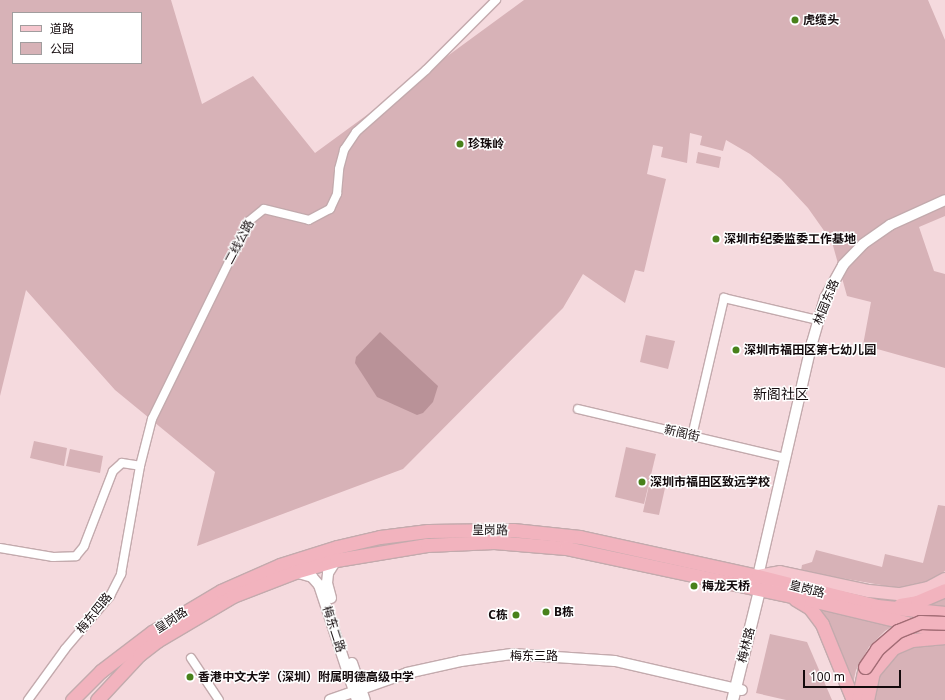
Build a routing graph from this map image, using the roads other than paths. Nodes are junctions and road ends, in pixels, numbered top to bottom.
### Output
1 (496, 0) edge
2 (945, 200) edge
3 (818, 320) junction
4 (578, 409) dead end
5 (692, 436) junction
6 (785, 458) junction
7 (140, 466) junction
8 (0, 548) edge
9 (336, 560) junction
10 (295, 572) junction
11 (758, 576) junction
12 (945, 579) edge
13 (762, 590) junction
14 (945, 590) edge
15 (790, 596) junction
16 (877, 606) junction
17 (945, 613) edge
18 (945, 623) edge
19 (945, 632) edge
20 (927, 633) junction
21 (945, 637) edge
22 (191, 658) dead end
23 (357, 693) edge
24 (739, 693) edge
25 (28, 700) edge
26 (72, 700) edge
27 (97, 700) edge
28 (219, 700) edge
29 (330, 700) edge
30 (365, 700) edge
31 (732, 700) edge
32 (852, 700) edge
33 (858, 700) edge
34 (867, 700) edge

1 - 7 street, 二线公路
2 - 3 street, 林园东路
3 - 5 street
3 - 6 street, 林园东路
4 - 5 street, 新阁街
5 - 6 street, 新阁街
6 - 11 street, 林园东路
7 - 8 street
7 - 25 street, 梅东四路
9 - 10 highway, 皇岗路
9 - 13 highway, 皇岗路
9 - 23 street, 梅东二路
10 - 23 street, 梅东二路
10 - 27 highway, 皇岗路
11 - 12 main road
11 - 16 highway, 皇岗路
11 - 26 highway, 皇岗路
13 - 15 highway, 皇岗路
13 - 24 main road, 梅林路
14 - 16 highway
15 - 20 highway, 皇岗路
15 - 32 highway
16 - 17 highway, 皇岗路
18 - 33 highway, bridge
19 - 20 highway, 皇岗路
20 - 21 highway
20 - 34 highway
22 - 28 street
23 - 24 street, 梅东三路
23 - 29 street, 梅东三路
23 - 30 street, 梅东二路
24 - 31 main road, 梅林路

